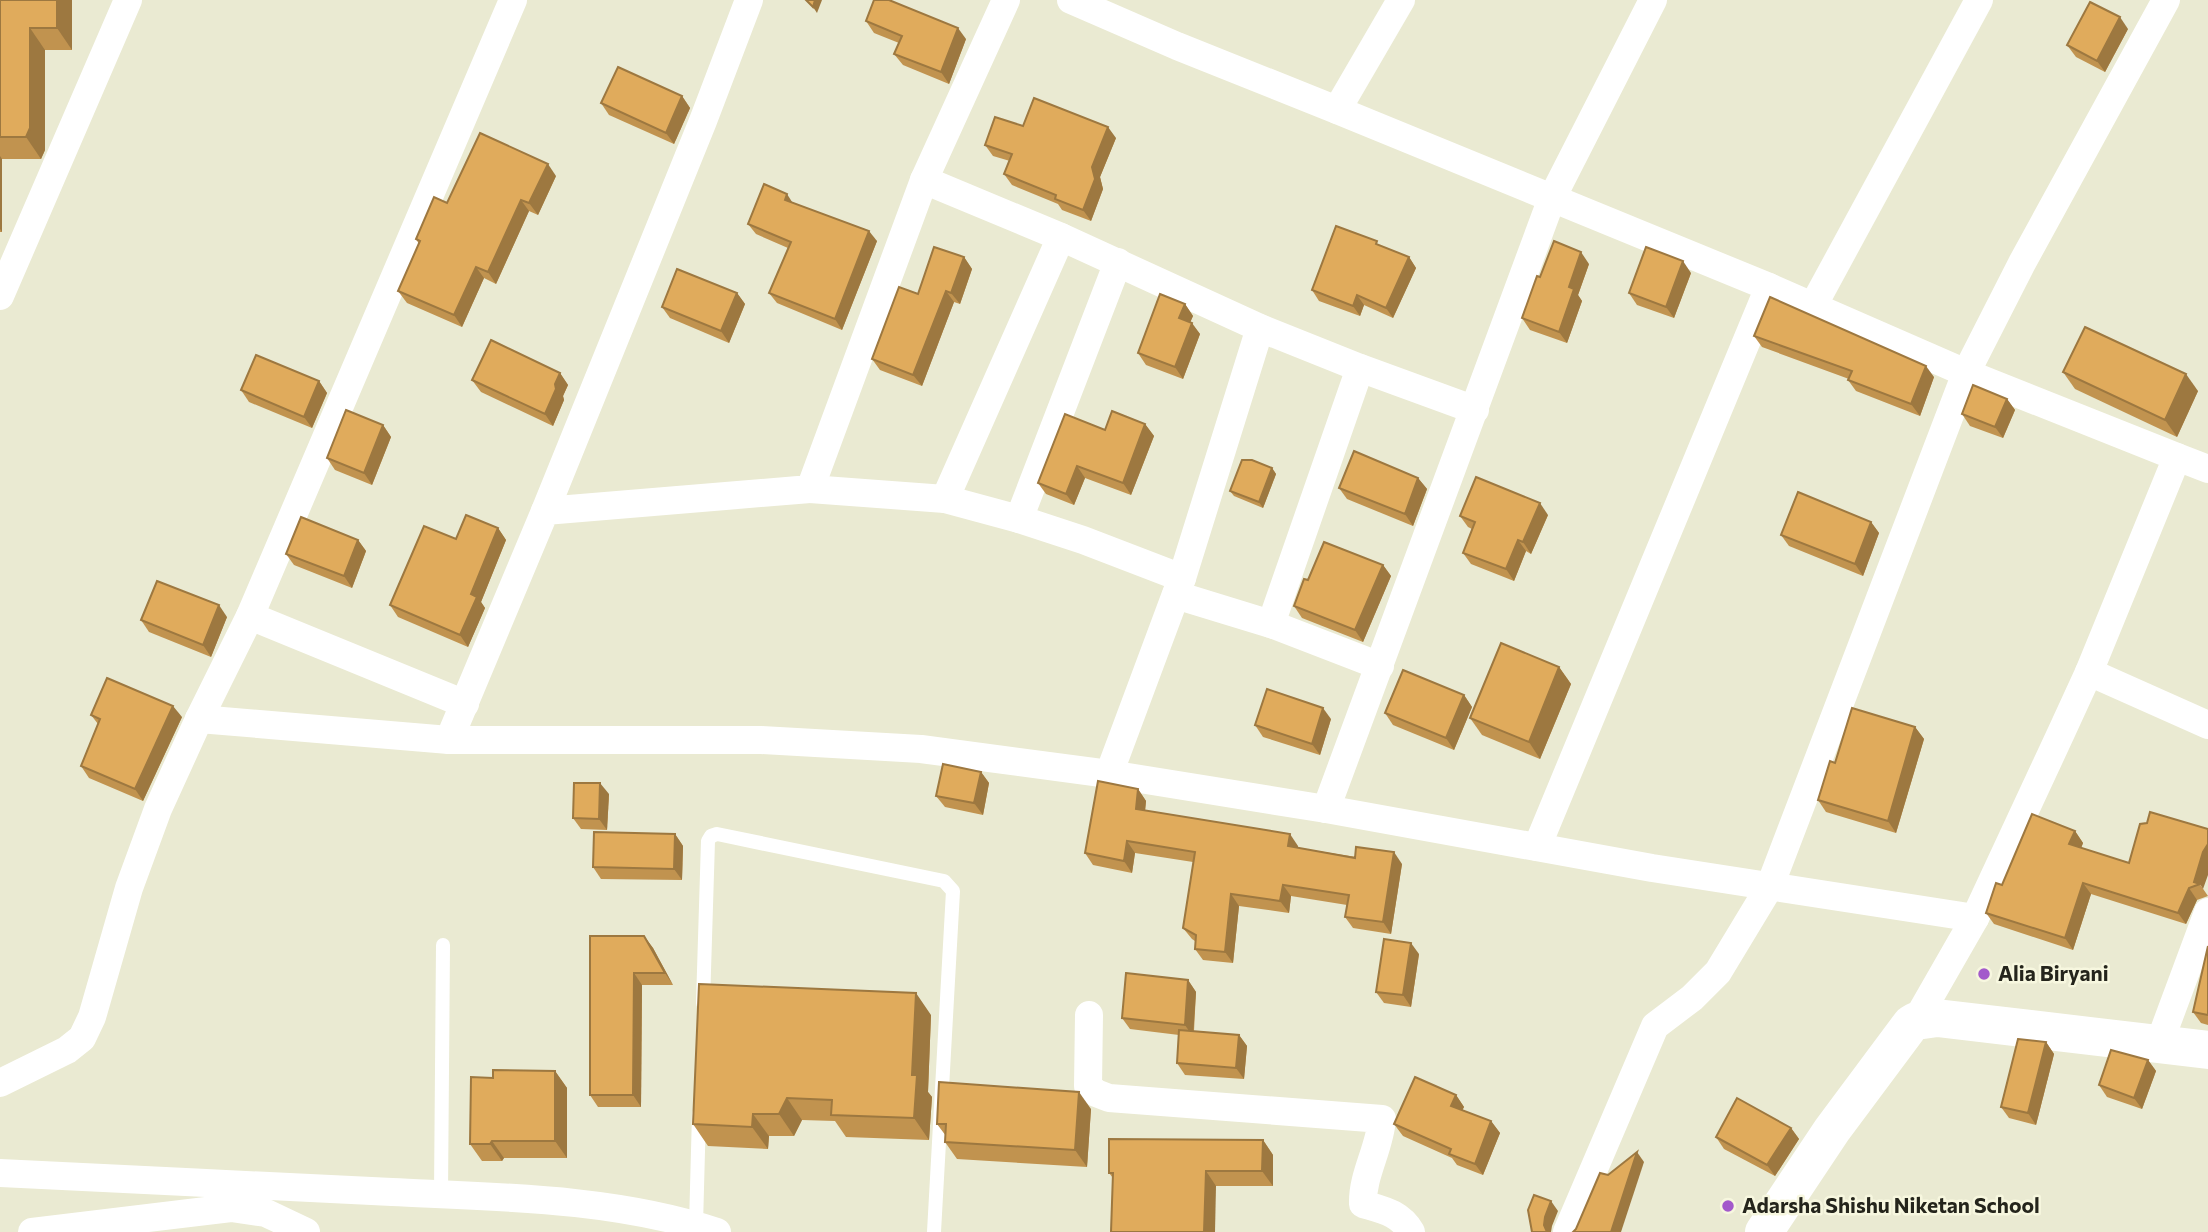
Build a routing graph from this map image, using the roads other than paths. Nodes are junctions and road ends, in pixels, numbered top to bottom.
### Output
1 (128, 0) edge
2 (513, 0) edge
3 (749, 0) edge
4 (1006, 0) edge
5 (1071, 0) edge
6 (1401, 0) edge
7 (1653, 0) edge
8 (1979, 0) edge
9 (2166, 0) edge
10 (1337, 110) junction
11 (923, 180) junction
12 (1552, 198) junction
13 (1062, 237) junction
14 (1118, 262) junction
15 (1769, 287) junction
16 (0, 296) edge
17 (1813, 306) junction
18 (1260, 328) junction
19 (1360, 368) junction
20 (1966, 373) junction
21 (1475, 410) junction
22 (2177, 457) junction
23 (2208, 469) edge
24 (810, 489) junction
25 (944, 499) junction
26 (545, 511) junction
27 (1018, 519) junction
28 (1179, 586) junction
29 (250, 616) junction
30 (1270, 624) junction
31 (1380, 666) junction
32 (2089, 672) junction
33 (465, 704) junction
34 (199, 719) junction
35 (2208, 725) edge
36 (449, 740) junction
37 (1109, 774) junction
38 (1326, 809) junction
39 (1537, 847) junction
40 (1770, 886) junction
41 (2208, 912) edge
42 (1975, 918) junction
43 (443, 946) dead end
44 (1089, 1015) dead end
45 (702, 1019) edge
46 (1916, 1021) junction
47 (2159, 1044) junction
48 (2208, 1050) edge
49 (0, 1083) edge
50 (700, 1102) edge
51 (0, 1173) edge
52 (441, 1194) junction
53 (707, 1228) edge
54 (32, 1232) edge
55 (306, 1232) edge
56 (934, 1232) edge
57 (1411, 1232) edge
58 (1567, 1232) edge
59 (1764, 1232) edge

1 - 16 street
2 - 29 street
3 - 26 street
4 - 11 street
5 - 10 street
6 - 10 street
7 - 12 street
8 - 17 street
9 - 20 street
10 - 12 street
11 - 13 street
11 - 24 street
12 - 15 street
12 - 21 street
13 - 14 street
13 - 25 street
14 - 18 street
14 - 27 street
15 - 17 street
15 - 39 street
17 - 20 street
18 - 19 street
18 - 28 street
19 - 21 street
19 - 30 street
20 - 22 street
20 - 40 street
21 - 31 street
22 - 23 street
22 - 32 street
24 - 25 street
24 - 26 street
25 - 27 street
26 - 33 street
27 - 28 street
28 - 30 street
28 - 37 street
29 - 33 street
29 - 34 street
30 - 31 street
31 - 38 street
32 - 35 street
32 - 42 street
33 - 36 street
34 - 36 street
34 - 49 street
36 - 37 street
37 - 38 street
38 - 39 street
39 - 40 street
40 - 42 street
40 - 58 street
41 - 47 street
42 - 46 street
43 - 52 lane
44 - 57 street
45 - 56 lane
46 - 47 street
46 - 59 street
47 - 48 street
50 - 53 lane
51 - 52 street
52 - 53 street
54 - 55 street

